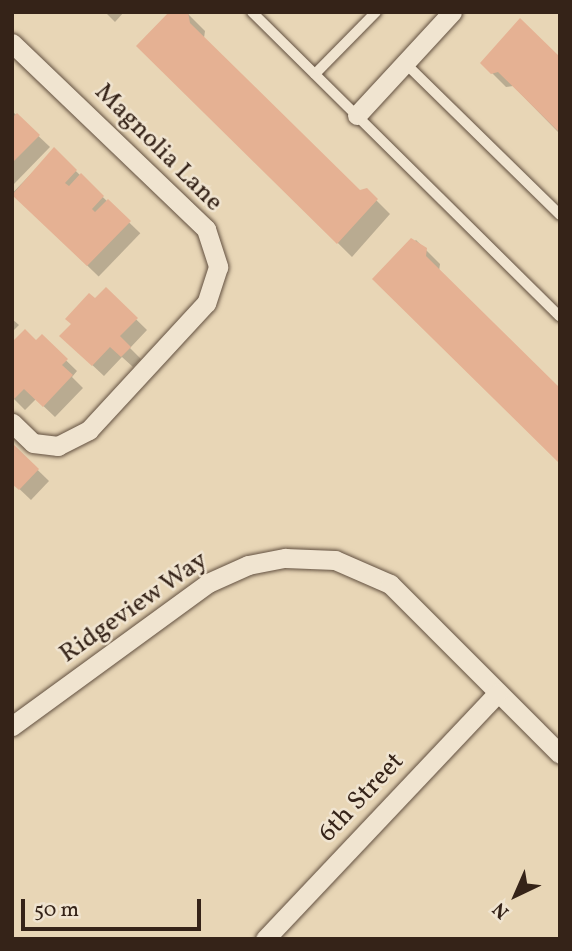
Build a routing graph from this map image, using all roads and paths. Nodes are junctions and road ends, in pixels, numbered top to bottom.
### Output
1 (252, 12) edge
2 (376, 12) edge
3 (452, 12) edge
4 (12, 43) edge
5 (405, 63) junction
6 (315, 74) junction
7 (357, 115) junction
8 (560, 215) edge
9 (560, 317) edge
10 (12, 423) edge
11 (498, 693) junction
12 (12, 726) edge
13 (560, 754) edge
14 (265, 939) edge

1 - 6 lane
2 - 6 lane
3 - 5 street
4 - 10 street, Magnolia Lane
5 - 7 street
5 - 8 lane
6 - 7 lane
7 - 9 lane
11 - 12 street, Ridgeview Way
11 - 13 street, Ridgeview Way
11 - 14 street, 6th Street

